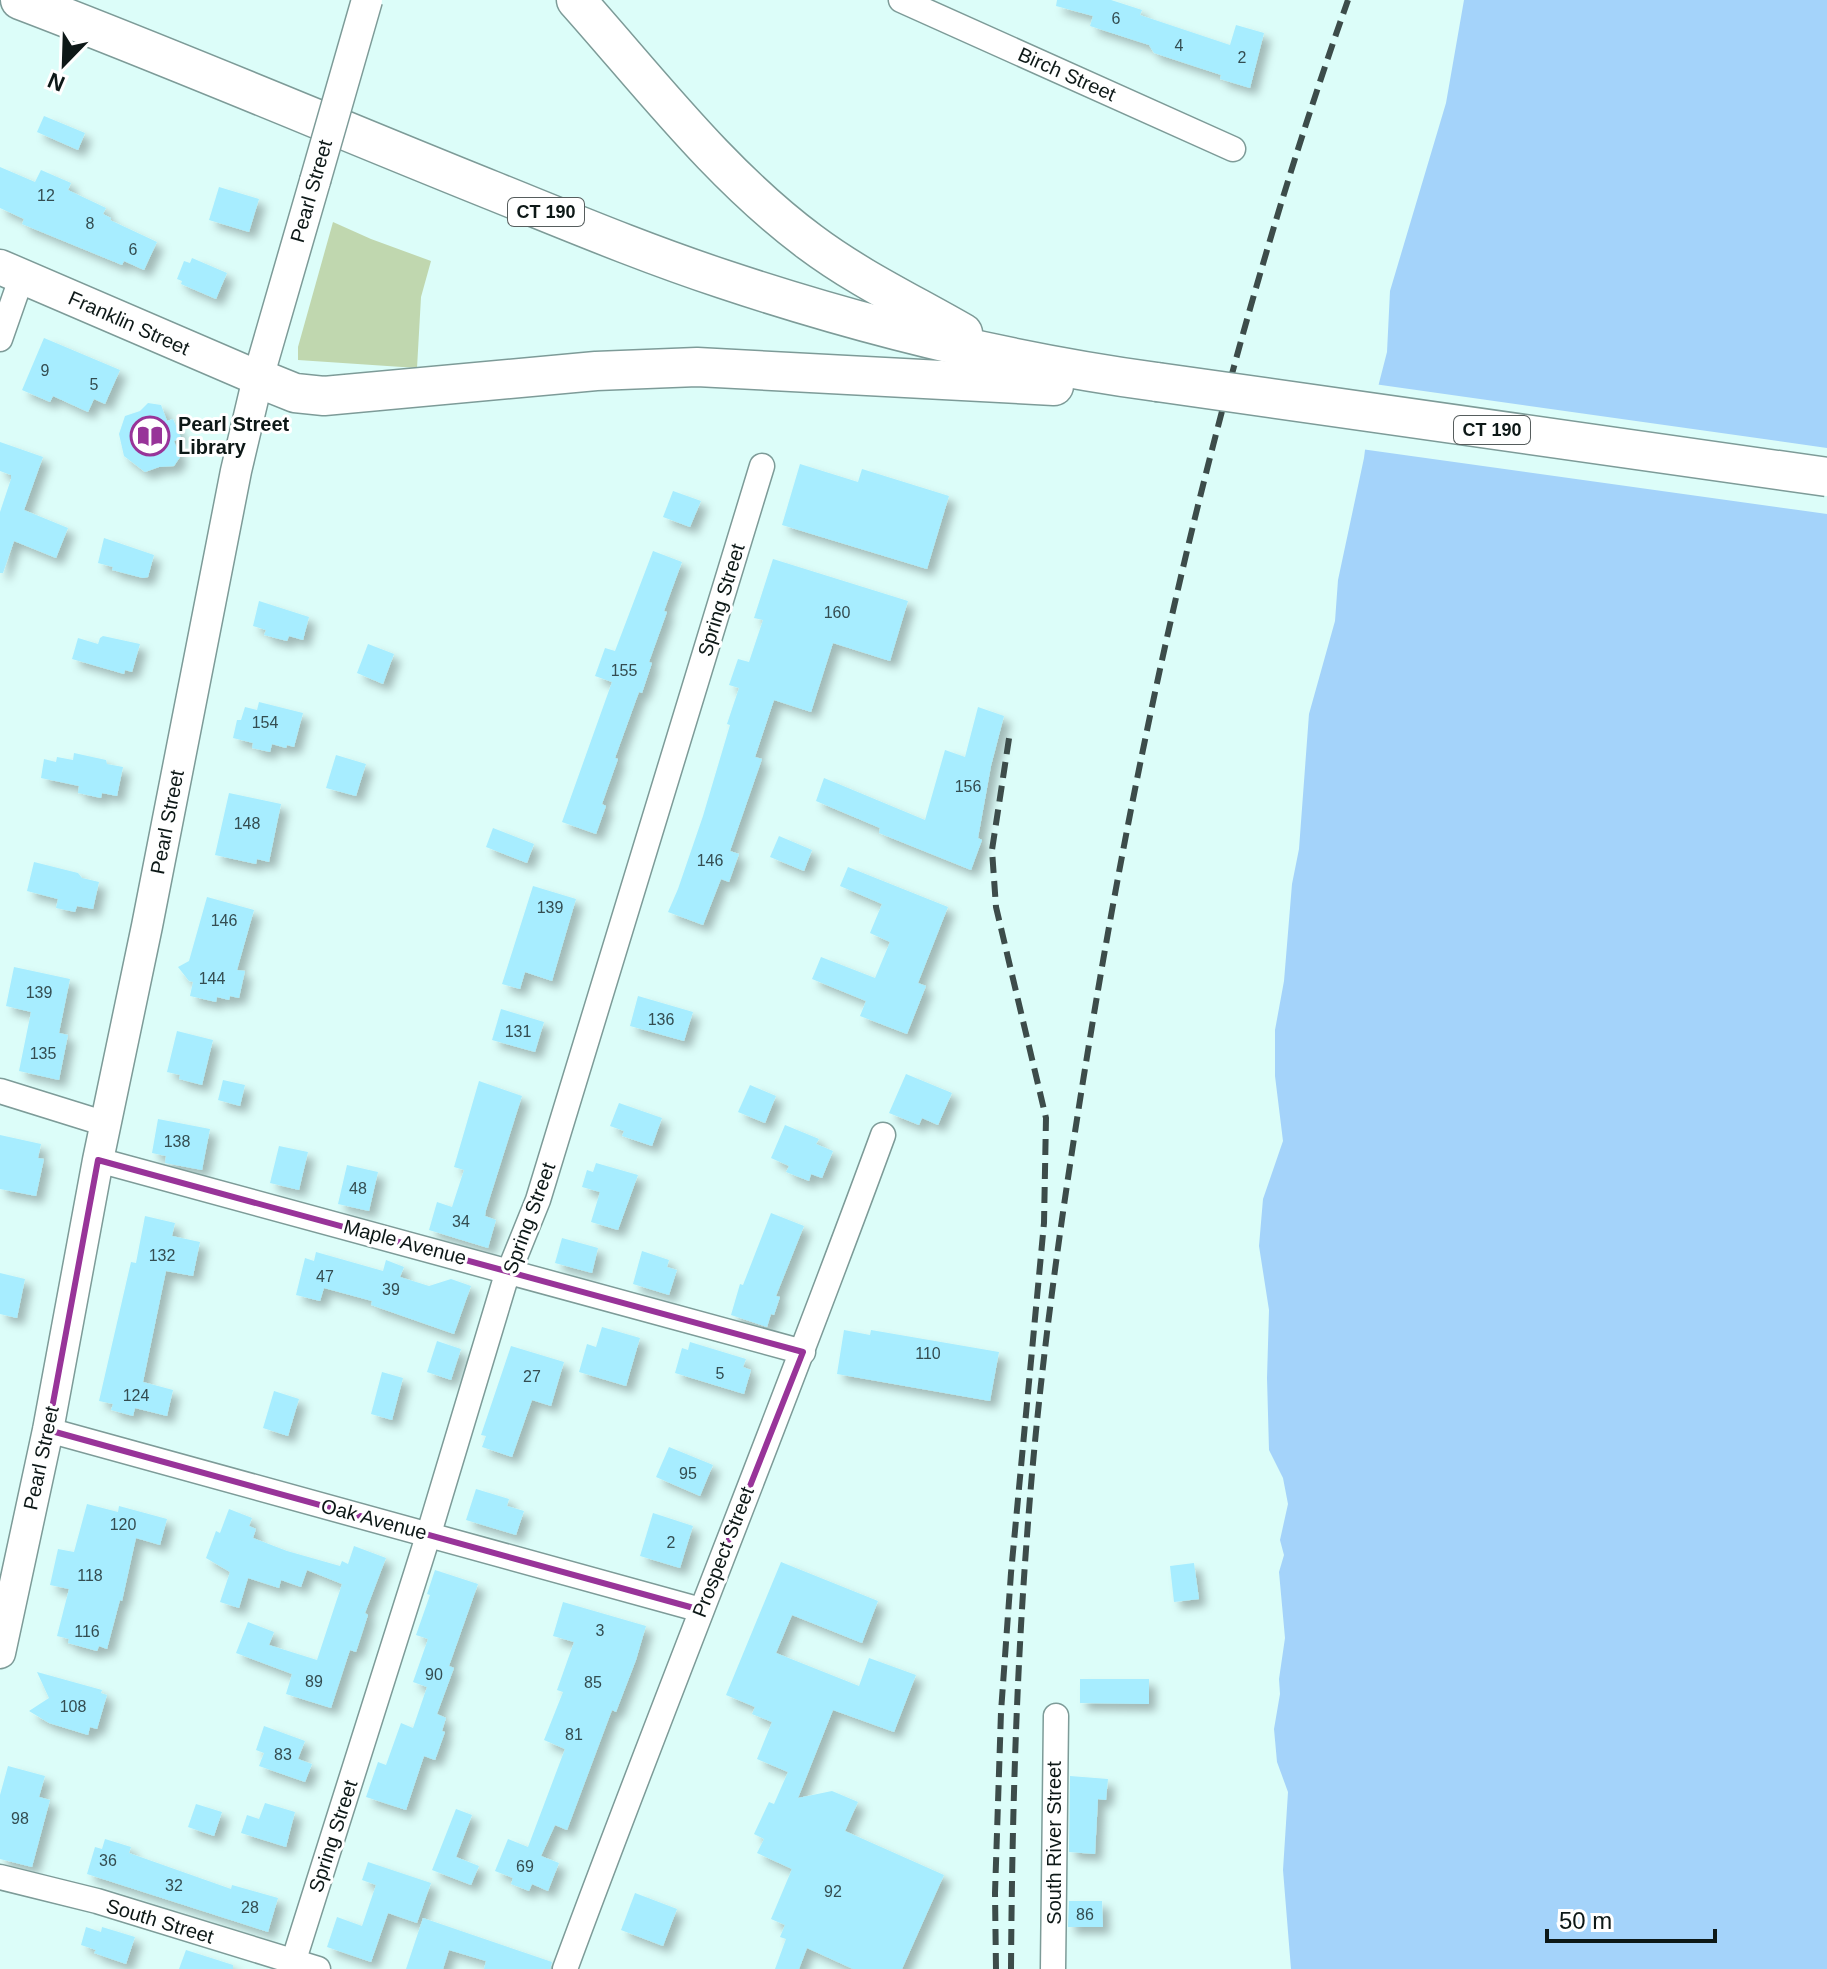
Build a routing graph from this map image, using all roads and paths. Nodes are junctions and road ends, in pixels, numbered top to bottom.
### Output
1 (20, 0) edge
2 (54, 0) edge
3 (367, 0) edge
4 (576, 0) edge
5 (902, 0) edge
6 (105, 32) junction
7 (1233, 149) dead end
8 (11, 271) edge
9 (0, 339) edge
10 (999, 355) junction
11 (258, 378) junction
12 (1147, 381) junction
13 (762, 466) dead end
14 (1827, 477) edge
15 (0, 1091) edge
16 (106, 1124) junction
17 (883, 1135) dead end
18 (98, 1160) junction
19 (510, 1271) junction
20 (803, 1352) junction
21 (48, 1430) junction
22 (429, 1533) junction
23 (701, 1610) junction
24 (0, 1653) edge
25 (1056, 1716) dead end
26 (0, 1877) edge
27 (292, 1965) edge
28 (318, 1969) edge
29 (565, 1969) edge
30 (1053, 1969) edge

1 - 6 main road, CT 190
2 - 6 main road, CT 190
3 - 11 street, Pearl Street, bridge
4 - 10 main road
5 - 7 street, Birch Street
6 - 10 main road, CT 190
8 - 9 street
8 - 11 main road, Franklin Street
10 - 12 main road, CT 190
11 - 12 main road
11 - 16 street, Pearl Street
12 - 14 main road, CT 190, bridge
13 - 19 street, Spring Street
15 - 16 street
16 - 18 street, Pearl Street
17 - 20 street, Prospect Street
18 - 19 street, Maple Avenue
18 - 21 street, Pearl Street
19 - 20 street, Maple Avenue
19 - 22 street, Spring Street
20 - 23 street, Prospect Street
21 - 22 street, Oak Avenue
21 - 24 street, Pearl Street
22 - 23 street, Oak Avenue
22 - 27 street, Spring Street
23 - 29 street, Prospect Street
25 - 30 street, South River Street
26 - 27 street, South Street
27 - 28 street, South Street

